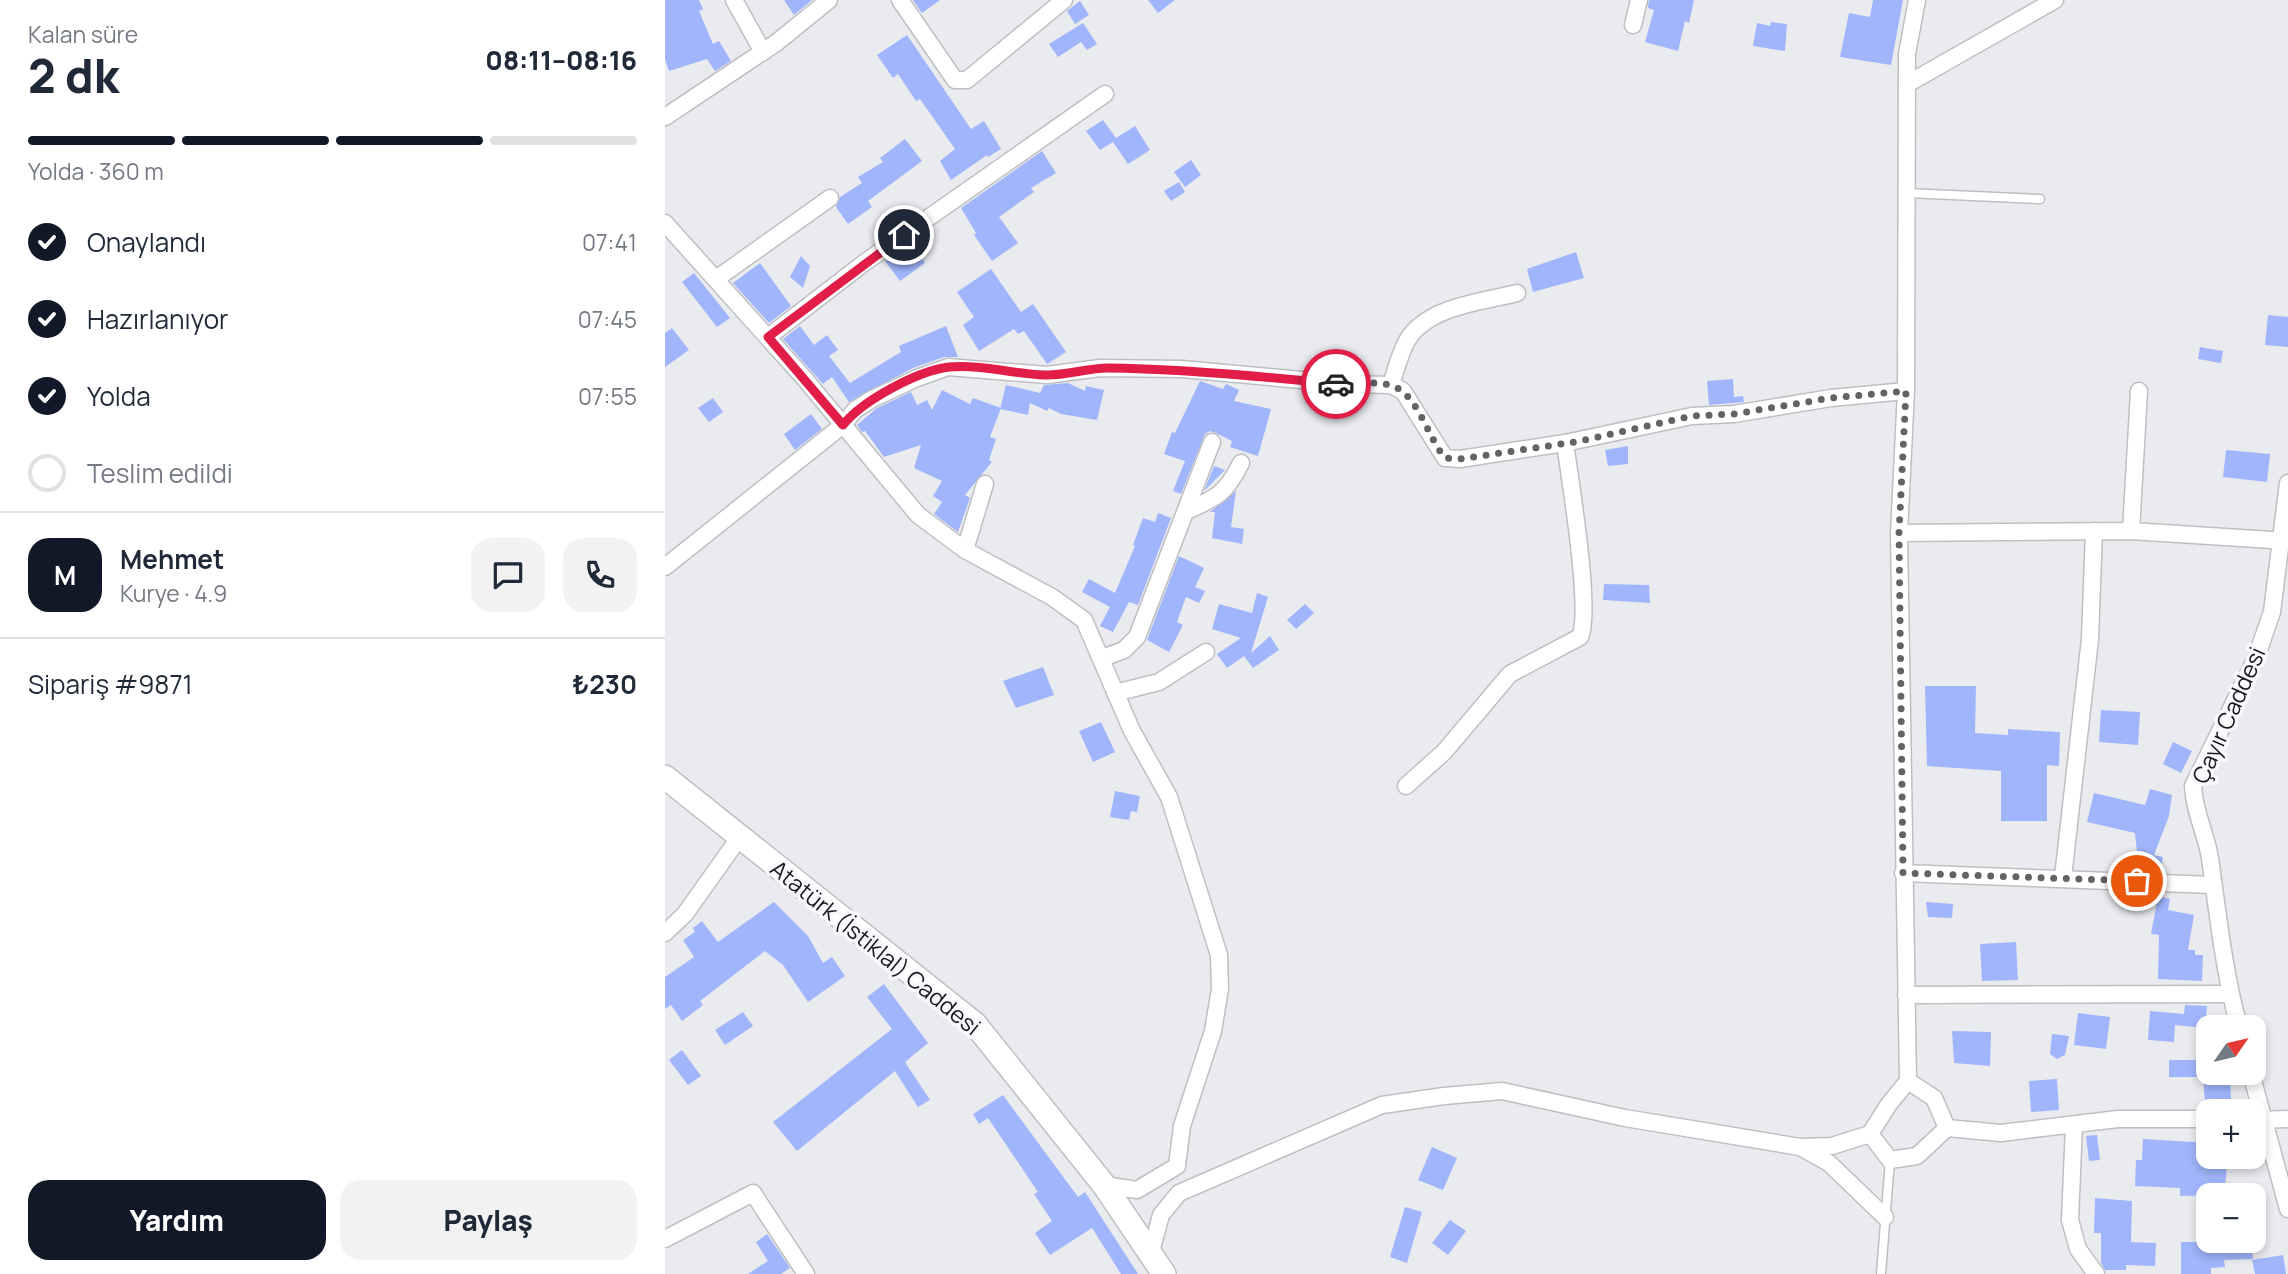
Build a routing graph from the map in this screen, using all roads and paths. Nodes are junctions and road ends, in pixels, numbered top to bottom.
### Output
1 (734, 0) edge
2 (829, 0) edge
3 (900, 0) edge
4 (1064, 0) edge
5 (1639, 0) edge
6 (1917, 0) edge
7 (2055, 0) edge
8 (1633, 25) dead end
9 (763, 52) junction
10 (1909, 83) junction
11 (1105, 94) dead end
12 (665, 116) edge
13 (1907, 193) junction
14 (830, 198) dead end
15 (2040, 199) dead end
16 (665, 223) edge
17 (716, 279) junction
18 (1517, 293) dead end
19 (768, 337) junction
20 (1391, 385) junction
21 (1906, 391) junction
22 (2139, 391) dead end
23 (843, 425) junction
24 (1212, 442) dead end
25 (1565, 443) junction
26 (1241, 463) dead end
27 (2288, 483) edge
28 (985, 484) dead end
29 (1189, 510) junction
30 (2094, 531) junction
31 (2131, 531) junction
32 (1899, 533) junction
33 (2284, 541) edge
34 (965, 550) junction
35 (665, 567) edge
36 (1206, 652) dead end
37 (1102, 658) junction
38 (1115, 693) junction
39 (665, 778) edge
40 (1406, 786) dead end
41 (739, 838) junction
42 (1903, 873) junction
43 (2063, 877) junction
44 (2212, 885) junction
45 (665, 933) edge
46 (2230, 994) junction
47 (1906, 995) junction
48 (2236, 1015) edge
49 (1908, 1081) junction
50 (2196, 1119) edge
51 (2288, 1119) edge
52 (2266, 1120) edge
53 (2074, 1125) junction
54 (1947, 1128) junction
55 (1870, 1134) junction
56 (2266, 1144) edge
57 (1800, 1147) junction
58 (1890, 1160) junction
59 (1104, 1185) junction
60 (2288, 1209) edge
61 (1885, 1217) junction
62 (665, 1239) edge
63 (1151, 1252) junction
64 (806, 1274) edge
65 (1164, 1274) edge
66 (1881, 1274) edge
67 (2096, 1274) edge

1 - 9 street
2 - 9 street
3 - 4 street
5 - 8 street
6 - 10 street
7 - 10 street
9 - 12 street
10 - 13 street
11 - 19 street
13 - 15 lane
13 - 21 street
14 - 17 street
16 - 17 street
17 - 19 street
18 - 20 street
19 - 23 street
20 - 23 street
20 - 25 street
21 - 25 street
21 - 32 street
22 - 31 street
23 - 34 street
23 - 35 street
24 - 29 street
25 - 40 street
26 - 29 street
27 - 33 street, Çayır Caddesi
28 - 34 street
29 - 37 street
30 - 31 street
30 - 32 street
30 - 43 street
31 - 33 street
32 - 42 street
33 - 44 street, Çayır Caddesi
34 - 37 street
36 - 38 street
37 - 38 street
38 - 59 street
39 - 41 street, Atatürk (İstiklal) Caddesi
41 - 45 street
41 - 59 street, Atatürk (İstiklal) Caddesi
42 - 43 street
42 - 47 street
43 - 44 street
44 - 46 street, Çayır Caddesi
46 - 47 street
46 - 48 street, Çayır Caddesi
47 - 49 street
49 - 54 street
49 - 55 street
50 - 53 street
51 - 52 street
53 - 54 street
53 - 67 street
54 - 58 street
55 - 57 street
55 - 58 street
56 - 60 street
57 - 61 street
57 - 63 street
58 - 61 lane
59 - 63 street, Atatürk (İstiklal) Caddesi
61 - 66 lane
62 - 64 street
63 - 65 street, Atatürk (İstiklal) Caddesi

